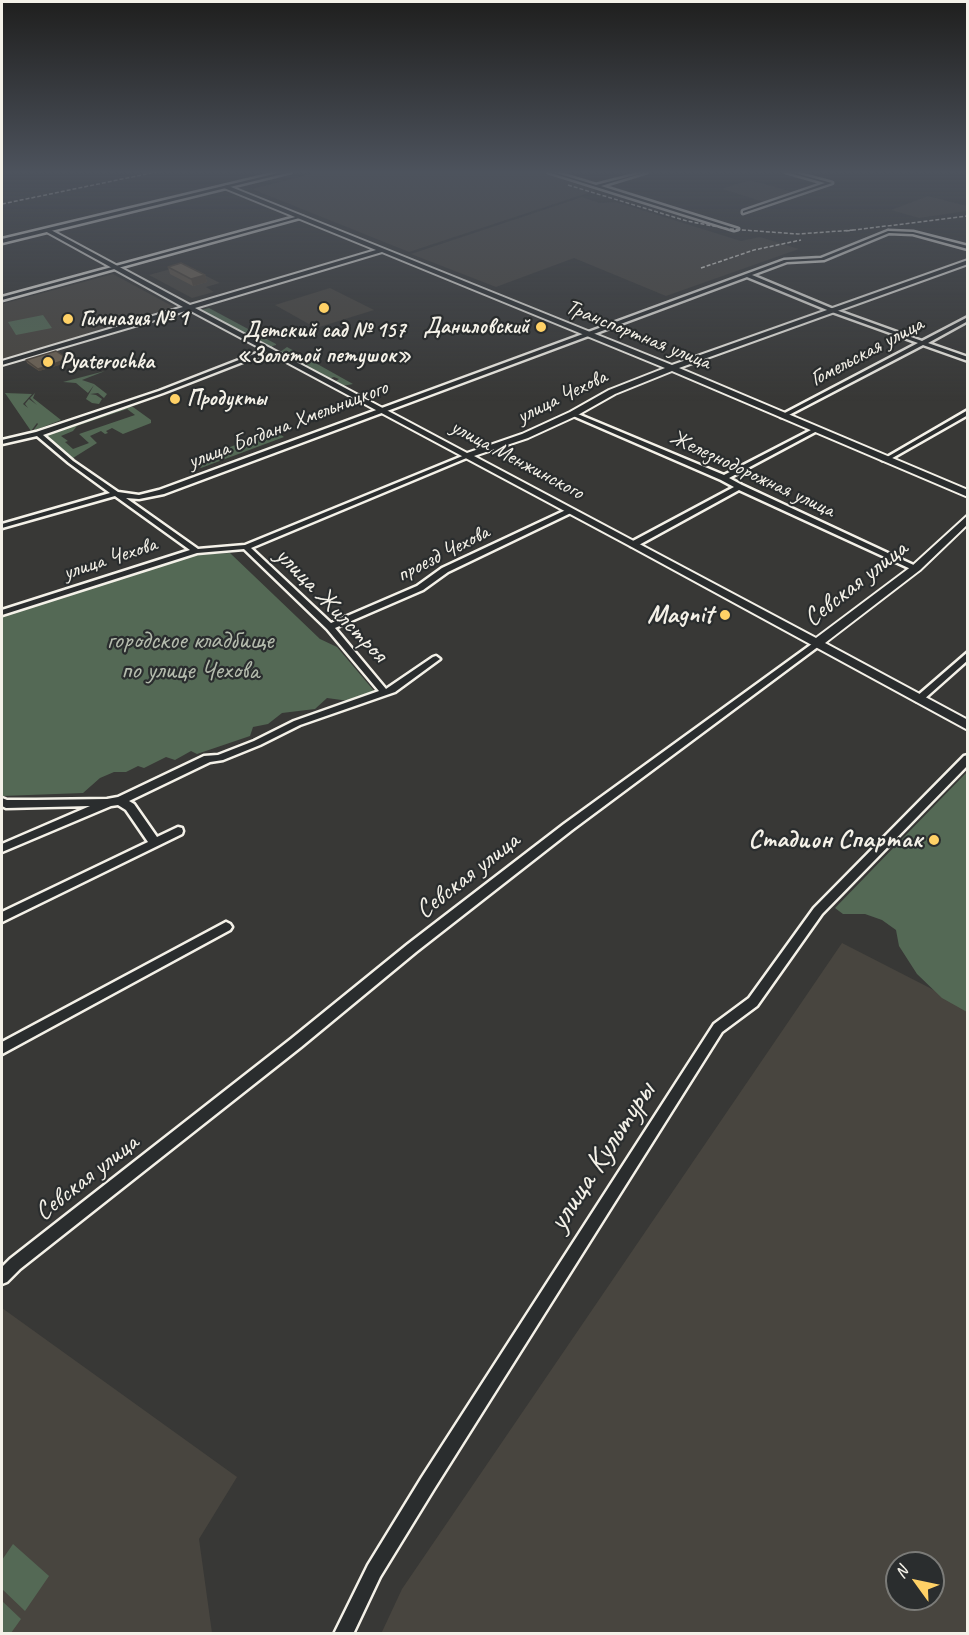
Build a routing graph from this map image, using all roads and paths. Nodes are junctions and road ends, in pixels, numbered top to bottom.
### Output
1 (80, 248) edge
2 (187, 248) edge
3 (379, 248) edge
4 (848, 248) edge
5 (383, 250) junction
6 (968, 262) edge
7 (116, 268) junction
8 (748, 276) junction
9 (2, 299) edge
10 (189, 307) junction
11 (834, 312) junction
12 (968, 319) edge
13 (588, 334) junction
14 (925, 342) junction
15 (269, 350) junction
16 (968, 359) edge
17 (2, 363) edge
18 (672, 368) junction
19 (379, 410) junction
20 (968, 412) edge
21 (573, 414) junction
22 (783, 416) junction
23 (815, 430) junction
24 (38, 434) junction
25 (2, 442) edge
26 (467, 456) junction
27 (885, 460) junction
28 (724, 478) junction
29 (739, 487) junction
30 (966, 491) edge
31 (115, 494) junction
32 (571, 511) junction
33 (968, 518) edge
34 (2, 526) edge
35 (634, 544) junction
36 (246, 547) junction
37 (196, 551) junction
38 (916, 568) junction
39 (2, 613) edge
40 (330, 627) junction
41 (816, 644) junction
42 (968, 656) edge
43 (436, 659) dead end
44 (384, 693) junction
45 (920, 699) junction
46 (968, 726) edge
47 (968, 758) edge
48 (2, 802) edge
49 (115, 802) junction
50 (178, 831) dead end
51 (154, 843) junction
52 (2, 848) edge
53 (2, 917) edge
54 (226, 927) dead end
55 (2, 1048) edge
56 (2, 1277) edge
57 (343, 1634) edge

1 - 7 street, улица Менжинского
2 - 7 street
3 - 5 street, Транспортная улица
4 - 8 street, улица Богдана Хмельницкого
5 - 10 street
5 - 13 street, Транспортная улица
6 - 11 street, улица Чехова
7 - 9 street
7 - 10 street, улица Менжинского
8 - 11 street
8 - 13 street, улица Богдана Хмельницкого
10 - 15 street, улица Менжинского
10 - 17 street
11 - 14 street
11 - 18 street, улица Чехова
12 - 14 street, Гомельская улица
13 - 18 street, Транспортная улица
13 - 19 street, улица Богдана Хмельницкого
14 - 16 street
14 - 22 street, Гомельская улица
15 - 19 street, улица Менжинского
15 - 24 street
18 - 21 street, улица Чехова
18 - 22 street, Транспортная улица
19 - 26 street, улица Менжинского
19 - 31 street, улица Богдана Хмельницкого
20 - 27 street
21 - 26 street, улица Чехова
21 - 28 street, Железнодорожная улица
22 - 23 street, Транспортная улица
23 - 27 street, Транспортная улица
23 - 28 street, Гомельская улица
24 - 25 street
24 - 31 street
26 - 32 street, улица Менжинского
26 - 36 street, улица Чехова
27 - 30 street, Транспортная улица
28 - 29 street, Железнодорожная улица
29 - 35 street
29 - 38 street, Железнодорожная улица
31 - 34 street, улица Богдана Хмельницкого
31 - 37 street
32 - 35 street, улица Менжинского
32 - 40 street, проезд Чехова
33 - 38 street, Севская улица
35 - 41 street, улица Менжинского
36 - 37 street, улица Чехова
36 - 40 street, улица Жилстроя
37 - 39 street, улица Чехова
38 - 41 street, Севская улица
40 - 44 street, улица Жилстроя
41 - 45 street, улица Менжинского
41 - 56 street, Севская улица
42 - 45 street
43 - 44 street
44 - 49 street
45 - 46 street, улица Менжинского
47 - 57 street, улица Культуры
48 - 49 street
49 - 51 street
49 - 52 street
50 - 51 street
51 - 53 street
54 - 55 street

